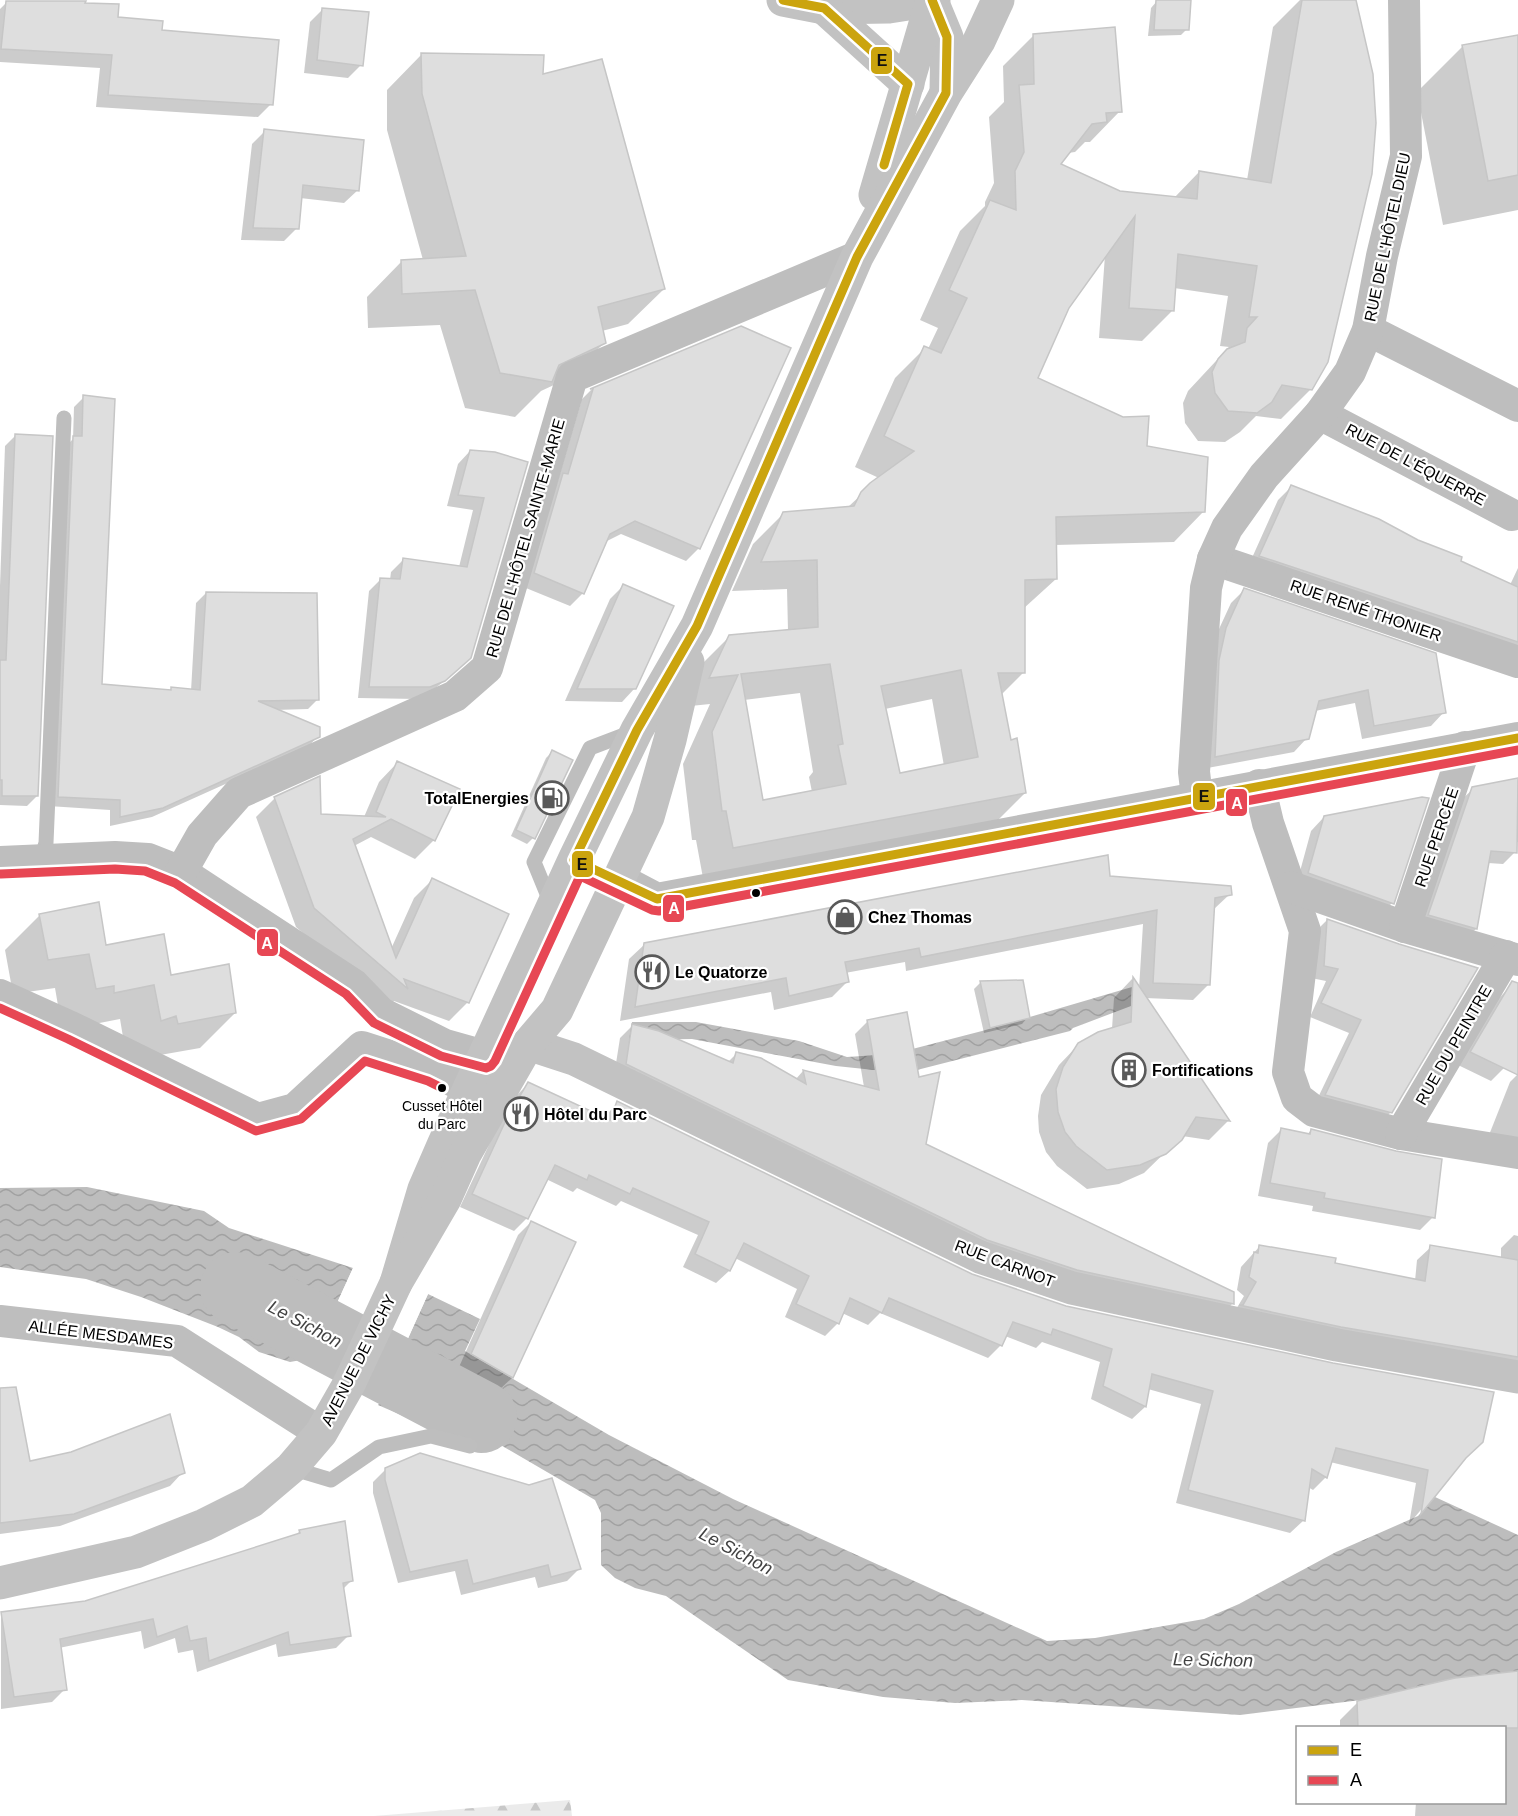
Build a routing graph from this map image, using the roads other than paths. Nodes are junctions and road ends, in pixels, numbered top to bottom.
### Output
1 (783, 0) edge
2 (933, 0) edge
3 (998, 0) edge
4 (1404, 0) edge
5 (824, 8) junction
6 (908, 84) junction
7 (946, 93) junction
8 (857, 257) junction
9 (1368, 330) junction
10 (1518, 406) edge
11 (1320, 414) junction
12 (64, 418) dead end
13 (1512, 515) dead end
14 (1213, 559) junction
15 (697, 626) junction
16 (1518, 662) edge
17 (638, 730) junction
18 (1518, 738) edge
19 (1465, 747) junction
20 (1259, 785) junction
21 (1197, 797) junction
22 (41, 859) junction
23 (574, 860) junction
24 (0, 862) edge
25 (180, 872) junction
26 (619, 879) junction
27 (1291, 887) junction
28 (553, 907) junction
29 (1405, 927) junction
30 (1512, 958) edge
31 (0, 995) edge
32 (381, 1013) junction
33 (528, 1044) junction
34 (362, 1047) junction
35 (480, 1072) junction
36 (1401, 1134) junction
37 (1518, 1153) edge
38 (465, 1154) junction
39 (396, 1283) junction
40 (0, 1321) edge
41 (1518, 1377) edge
42 (321, 1433) junction
43 (470, 1446) dead end
44 (291, 1468) junction
45 (0, 1582) edge

1 - 5 main road
2 - 5 main road
2 - 6 main road
2 - 7 main road
3 - 7 main road
4 - 9 street, RUE DE L'HÔTEL DIEU
5 - 6 main road
6 - 8 main road
7 - 8 main road
8 - 15 main road
8 - 25 street, RUE DE L'HÔTEL SAINTE-MARIE
9 - 10 street
9 - 11 street, RUE DE L'HÔTEL DIEU
11 - 13 street, RUE DE L'ÉQUERRE
11 - 14 street, RUE DE L'HÔTEL DIEU
12 - 22 lane
14 - 16 street, RUE RENÉ THONIER
14 - 21 street, RUE DE L'HÔTEL DIEU
15 - 17 main road, AVENUE DE VICHY
15 - 26 main road
17 - 23 main road, AVENUE DE VICHY
17 - 28 lane
18 - 19 street
19 - 20 street
19 - 29 street, RUE PERCÉE
20 - 21 street
20 - 27 street
21 - 26 street
22 - 24 street
22 - 25 street
23 - 26 main road
23 - 28 main road, AVENUE DE VICHY
25 - 32 street
26 - 33 main road
27 - 29 street
27 - 36 street
28 - 35 main road, AVENUE DE VICHY
29 - 30 street
30 - 36 street, RUE DU PEINTRE
31 - 34 street
32 - 34 street
32 - 35 street
33 - 35 main road
33 - 38 main road, AVENUE DE VICHY
33 - 41 main road, RUE CARNOT
34 - 35 street
35 - 38 street
35 - 39 main road, AVENUE DE VICHY
36 - 37 street
38 - 39 main road, AVENUE DE VICHY
39 - 42 main road, AVENUE DE VICHY
40 - 42 street, ALLÉE MESDAMES
42 - 44 main road, AVENUE DE VICHY
43 - 44 lane
44 - 45 main road, AVENUE DE VICHY

